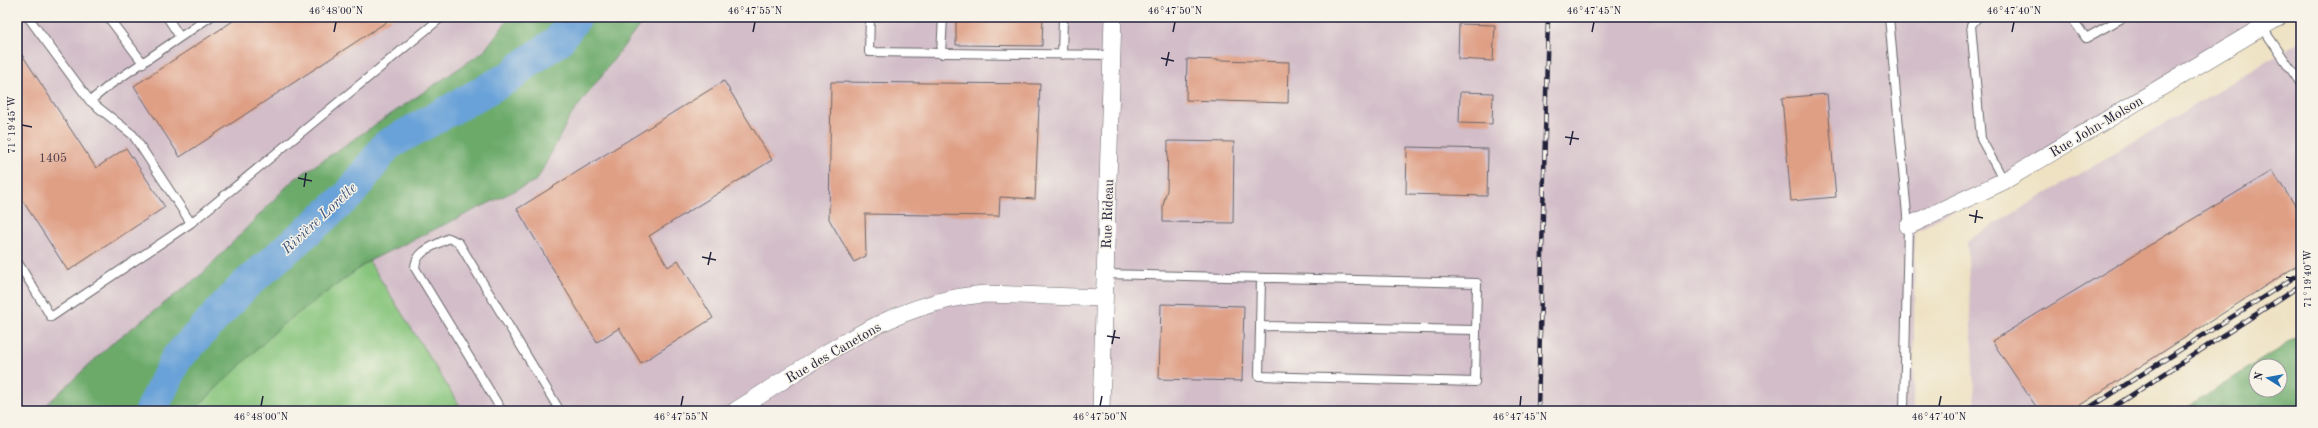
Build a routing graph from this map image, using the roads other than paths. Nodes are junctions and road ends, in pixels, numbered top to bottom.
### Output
1 (28, 17) edge
2 (108, 17) edge
3 (167, 17) edge
4 (210, 17) edge
5 (442, 17) edge
6 (870, 17) edge
7 (943, 17) edge
8 (1063, 17) edge
9 (1113, 17) edge
10 (1889, 17) edge
11 (1978, 17) edge
12 (2071, 17) edge
13 (2124, 17) edge
14 (2279, 17) edge
15 (2262, 27) junction
16 (180, 36) junction
17 (941, 54) junction
18 (1062, 55) junction
19 (1112, 55) junction
20 (143, 63) junction
21 (2301, 83) edge
22 (90, 101) junction
23 (2004, 181) junction
24 (191, 223) junction
25 (1908, 226) junction
26 (17, 261) edge
27 (1105, 274) junction
28 (1261, 278) junction
29 (1104, 298) junction
30 (1261, 326) junction
31 (1475, 330) junction
32 (502, 411) edge
33 (560, 411) edge
34 (734, 411) edge
35 (1101, 411) edge
36 (1904, 411) edge

1 - 22 lane
2 - 20 lane
3 - 16 lane
4 - 16 lane
5 - 24 lane
6 - 17 lane
7 - 17 lane
8 - 18 lane
9 - 19 street, Rue Rideau
10 - 25 lane
11 - 23 lane
12 - 13 lane
14 - 15 street, Rue John-Molson
15 - 21 lane
15 - 23 street, Rue John-Molson
16 - 20 lane
17 - 18 lane
18 - 19 lane
19 - 27 street, Rue Rideau
20 - 22 lane
22 - 24 lane
23 - 25 street, Rue John-Molson
24 - 26 lane
25 - 36 lane
27 - 28 lane
27 - 29 street, Rue Rideau
28 - 30 lane
28 - 31 lane
29 - 34 street, Rue des Canetons
29 - 35 street, Rue Rideau
30 - 31 lane
30 - 31 lane
32 - 33 lane

